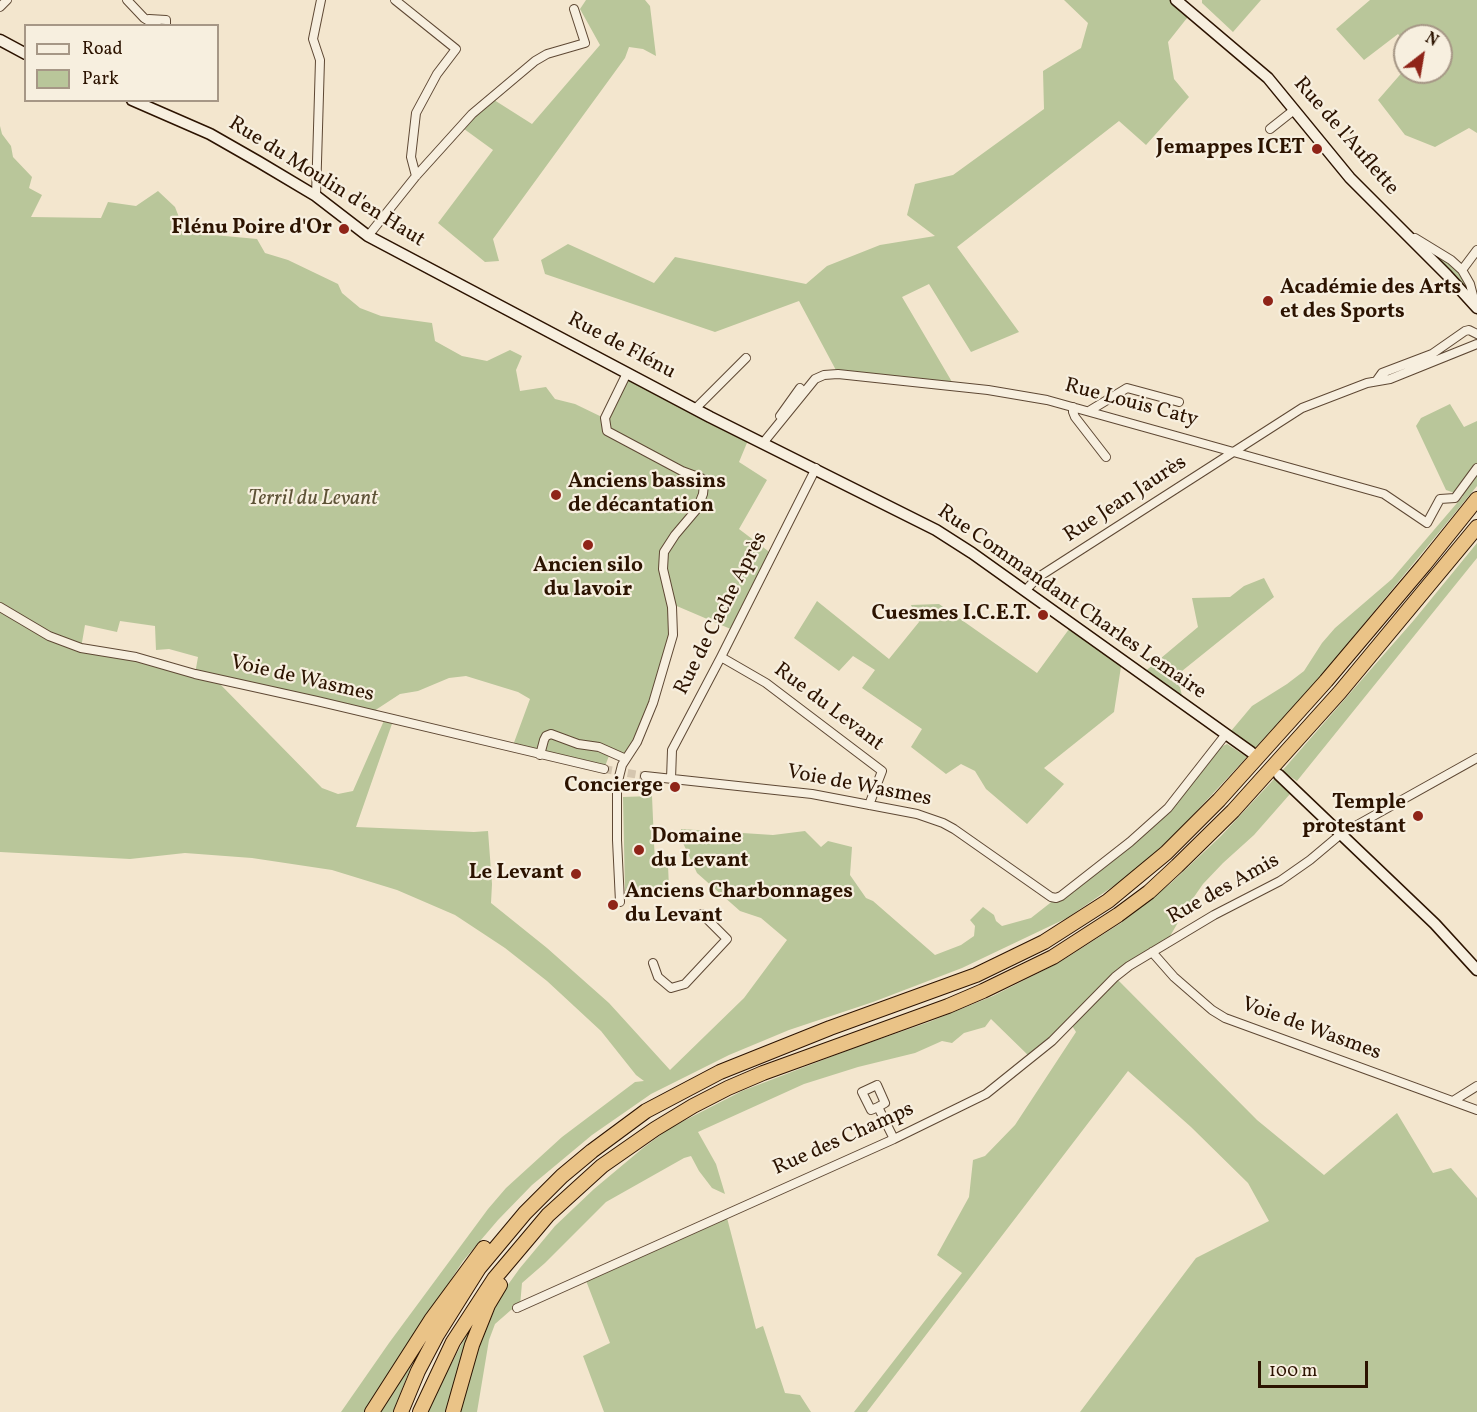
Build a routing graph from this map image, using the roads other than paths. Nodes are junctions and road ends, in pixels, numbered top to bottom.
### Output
1 (7, 0) edge
2 (127, 0) edge
3 (321, 0) edge
4 (395, 0) edge
5 (1176, 0) edge
6 (0, 7) edge
7 (574, 9) dead end
8 (144, 18) junction
9 (154, 24) edge
10 (166, 24) edge
11 (0, 40) edge
12 (24, 53) edge
13 (137, 102) edge
14 (1294, 110) junction
15 (1270, 129) dead end
16 (416, 176) junction
17 (316, 196) junction
18 (1405, 233) junction
19 (368, 236) junction
20 (1477, 250) edge
21 (1462, 270) junction
22 (1476, 306) edge
23 (528, 321) joint
24 (1477, 334) edge
25 (1477, 344) edge
26 (746, 358) dead end
27 (627, 373) junction
28 (1377, 380) junction
29 (800, 388) dead end
30 (1179, 402) dead end
31 (1073, 407) junction
32 (695, 409) junction
33 (1089, 411) junction
34 (779, 424) junction
35 (764, 443) junction
36 (1235, 451) junction
37 (1106, 457) dead end
38 (816, 468) junction
39 (1477, 468) edge
40 (1477, 499) edge
41 (1477, 527) edge
42 (1025, 591) junction
43 (0, 607) edge
44 (721, 657) junction
45 (1226, 734) junction
46 (1251, 752) dead end
47 (540, 755) junction
48 (1477, 758) edge
49 (626, 759) junction
50 (604, 769) tunnel mouth
51 (1279, 775) dead end
52 (645, 776) tunnel mouth
53 (671, 778) junction
54 (869, 805) junction
55 (1341, 834) junction
56 (620, 902) dead end
57 (702, 914) dead end
58 (1152, 952) junction
59 (653, 963) dead end
60 (1477, 970) edge
61 (1477, 1086) edge
62 (1453, 1101) junction
63 (879, 1107) dead end
64 (1477, 1110) edge
65 (894, 1139) junction
66 (525, 1214) junction
67 (520, 1245) junction
68 (517, 1308) dead end
69 (372, 1412) edge
70 (401, 1412) edge
71 (420, 1412) edge
72 (453, 1412) edge

1 - 6 street
2 - 8 street
3 - 17 street
4 - 16 street
5 - 14 street, Rue de l'Auflette
7 - 16 street
8 - 9 street
8 - 10 street
11 - 12 street
13 - 17 street, Rue du Moulin d'en Haut
14 - 15 street
14 - 18 street, Rue de l'Auflette
16 - 19 street
17 - 19 street, Rue du Moulin d'en Haut
18 - 21 street
18 - 22 street, Rue de l'Auflette
19 - 23 street, Rue du Moulin d'en Haut
20 - 21 street
21 - 22 street
23 - 27 street, Rue de Flénu
24 - 28 street, Rue Jean Jaurès
25 - 28 street, Rue Jean Jaurès
26 - 32 street
27 - 32 street, Rue de Flénu
27 - 49 street
28 - 36 street, Rue Jean Jaurès
29 - 34 street
30 - 33 street
31 - 33 street, Rue Louis Caty
31 - 34 street, Rue Louis Caty
31 - 37 street
32 - 35 street, Rue de Flénu
33 - 36 street, Rue Louis Caty
34 - 35 street, Rue Louis Caty
35 - 38 street, Rue Commandant Charles Lemaire
36 - 39 street, Rue Louis Caty
36 - 42 street, Rue Jean Jaurès
38 - 42 street, Rue Commandant Charles Lemaire
38 - 44 street, Rue de Cache Après
40 - 66 highway
41 - 67 highway
42 - 45 street, Rue Commandant Charles Lemaire
43 - 47 street, Voie de Wasmes
44 - 53 street, Rue de Cache Après
44 - 54 street, Rue du Levant
45 - 46 street, Rue Commandant Charles Lemaire
45 - 54 street, Voie de Wasmes
47 - 49 street
47 - 50 street, Voie de Wasmes
48 - 55 street, Rue des Amis
49 - 56 street
51 - 55 street
52 - 53 street, Voie de Wasmes
53 - 54 street, Voie de Wasmes
55 - 58 street, Rue des Amis
55 - 60 street
57 - 59 street
58 - 62 street, Voie de Wasmes
58 - 65 street, Rue des Champs
61 - 62 street
62 - 64 street, Voie de Wasmes
63 - 65 street
65 - 68 street, Rue des Champs
66 - 69 highway
66 - 70 highway
67 - 71 highway
67 - 72 highway

